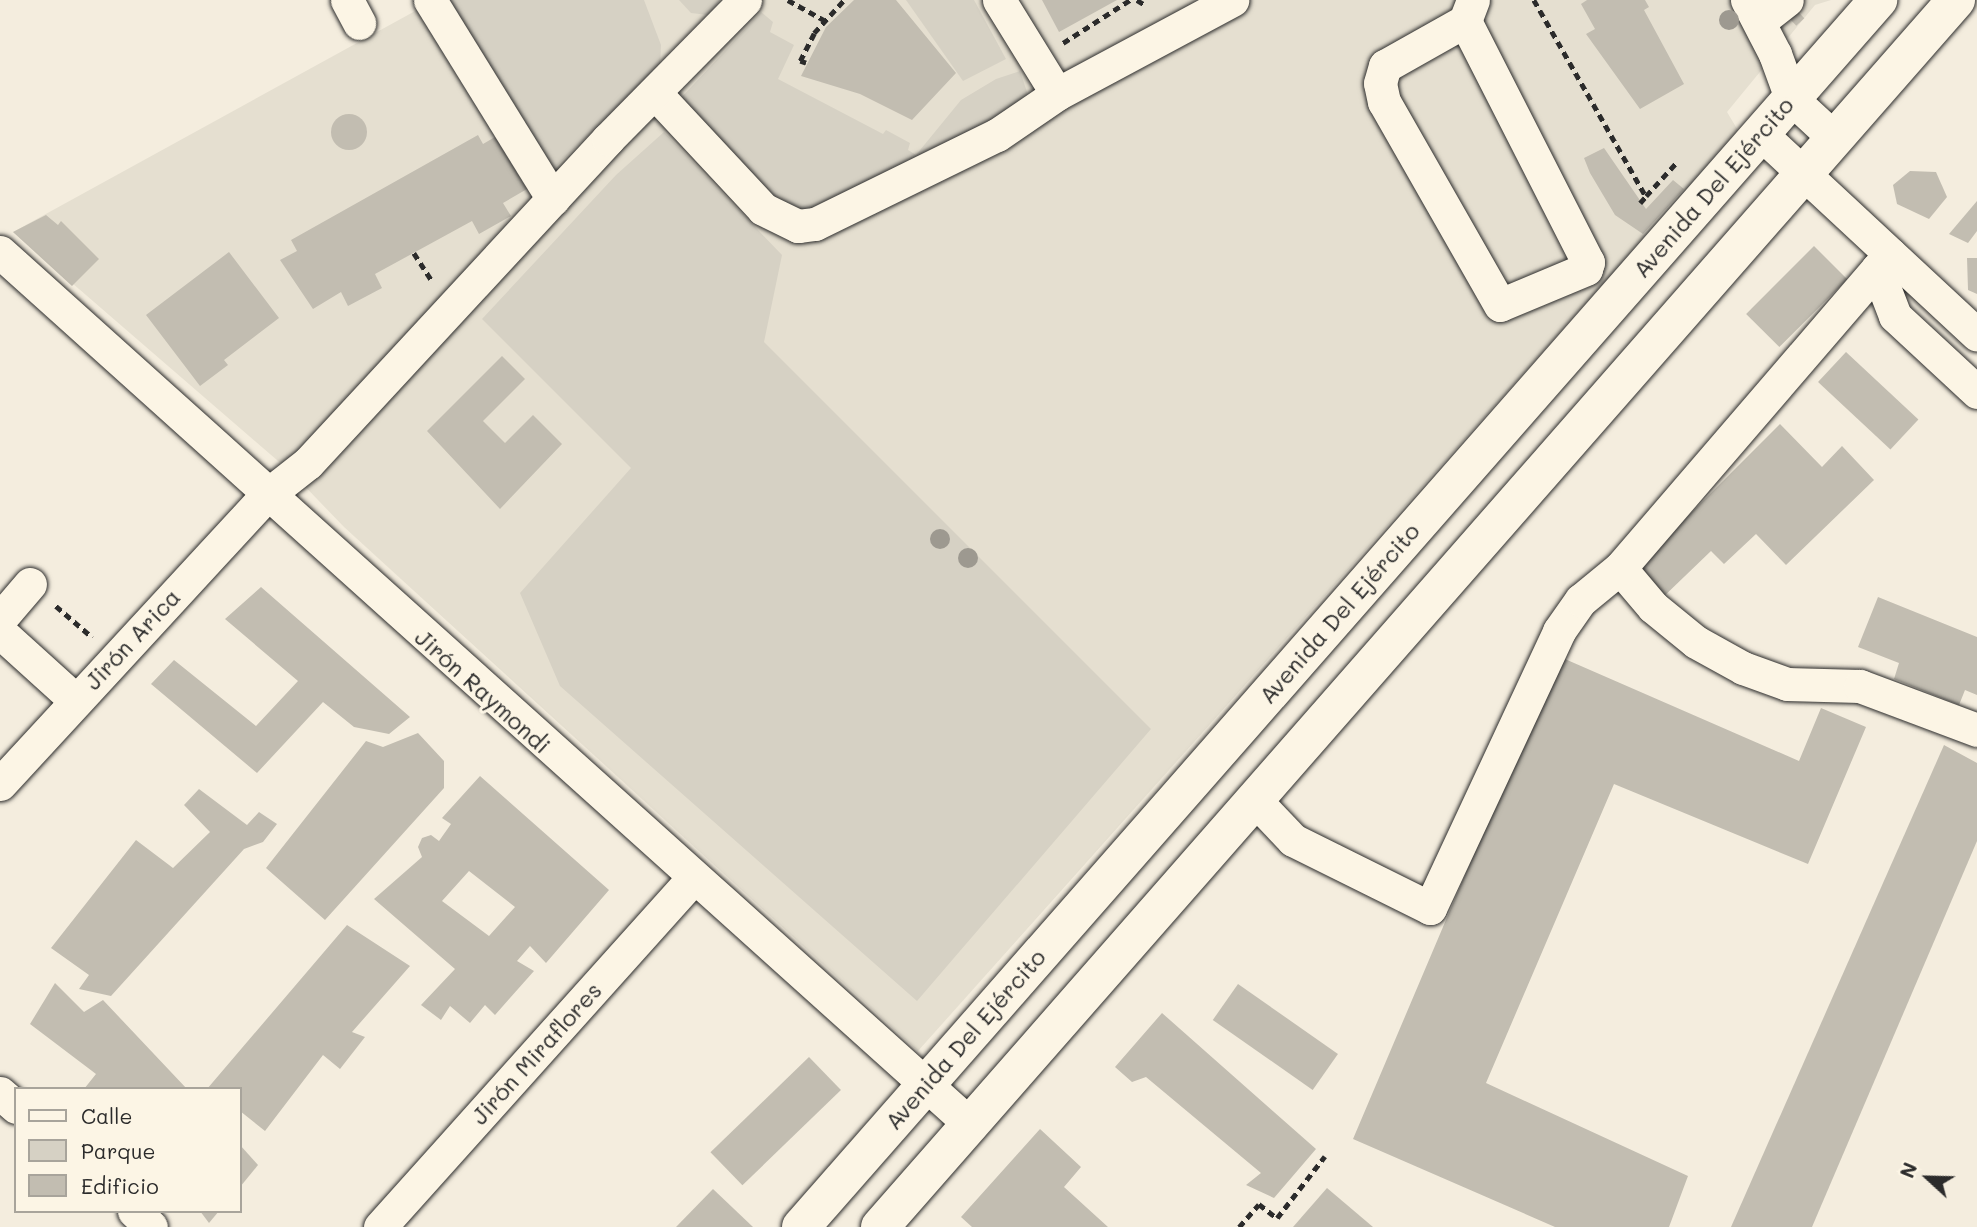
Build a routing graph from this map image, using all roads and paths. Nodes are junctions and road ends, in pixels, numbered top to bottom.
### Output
1 (430, 0) edge
2 (745, 0) edge
3 (788, 0) edge
4 (845, 0) edge
5 (999, 0) edge
6 (1130, 0) edge
7 (1137, 0) edge
8 (1155, 0) edge
9 (1232, 0) edge
10 (1534, 0) edge
11 (1787, 0) edge
12 (1878, 0) edge
13 (1956, 0) edge
14 (1469, 10) edge
15 (1754, 11) edge
16 (824, 20) junction
17 (1057, 46) dead end
18 (806, 63) dead end
19 (655, 93) junction
20 (1057, 94) junction
21 (1791, 98) junction
22 (1760, 133) junction
23 (1834, 138) junction
24 (1676, 163) dead end
25 (1803, 173) junction
26 (1647, 195) junction
27 (553, 199) junction
28 (1654, 201) dead end
29 (1640, 203) dead end
30 (0, 252) edge
31 (1883, 262) junction
32 (1977, 335) edge
33 (1977, 393) edge
34 (266, 496) junction
35 (1620, 568) junction
36 (30, 584) joint
37 (0, 620) edge
38 (0, 632) edge
39 (115, 656) junction
40 (75, 700) junction
41 (1977, 730) edge
42 (0, 784) edge
43 (1255, 800) junction
44 (692, 879) junction
45 (924, 1086) junction
46 (0, 1093) edge
47 (14, 1105) edge
48 (971, 1125) junction
49 (1325, 1156) dead end
50 (136, 1213) edge
51 (896, 1222) edge
52 (151, 1227) edge
53 (380, 1227) edge
54 (801, 1227) edge
55 (1239, 1227) edge

1 - 27 street
2 - 19 street, Jirón Arica
3 - 16 path
4 - 16 path
5 - 20 street
6 - 17 path
7 - 8 path
9 - 20 street
10 - 26 path
11 - 15 street
12 - 21 main road, Avenida Del Ejército
13 - 23 main road
14 - 14 street
15 - 21 street
16 - 18 path
19 - 20 street
19 - 27 street, Jirón Arica
21 - 22 main road, Avenida Del Ejército
21 - 23 street
22 - 25 street
22 - 45 main road, Avenida Del Ejército
23 - 25 main road
24 - 26 path
25 - 31 street
25 - 43 main road
26 - 28 path
26 - 29 path
27 - 34 street, Jirón Arica
30 - 34 street, Jirón Raymondi
31 - 32 street
31 - 33 street
31 - 35 street
34 - 39 street, Jirón Arica
34 - 44 street, Jirón Raymondi
35 - 41 street
35 - 43 street
36 - 37 street
36 - 39 path
38 - 40 street
39 - 40 street, Jirón Arica
40 - 42 street, Jirón Arica
43 - 48 main road
44 - 45 street, Jirón Raymondi
44 - 53 street, Jirón Miraflores
45 - 48 street, Jirón Raymondi
45 - 54 main road, Avenida Del Ejército
46 - 47 street
48 - 51 main road
49 - 55 path
50 - 52 street

